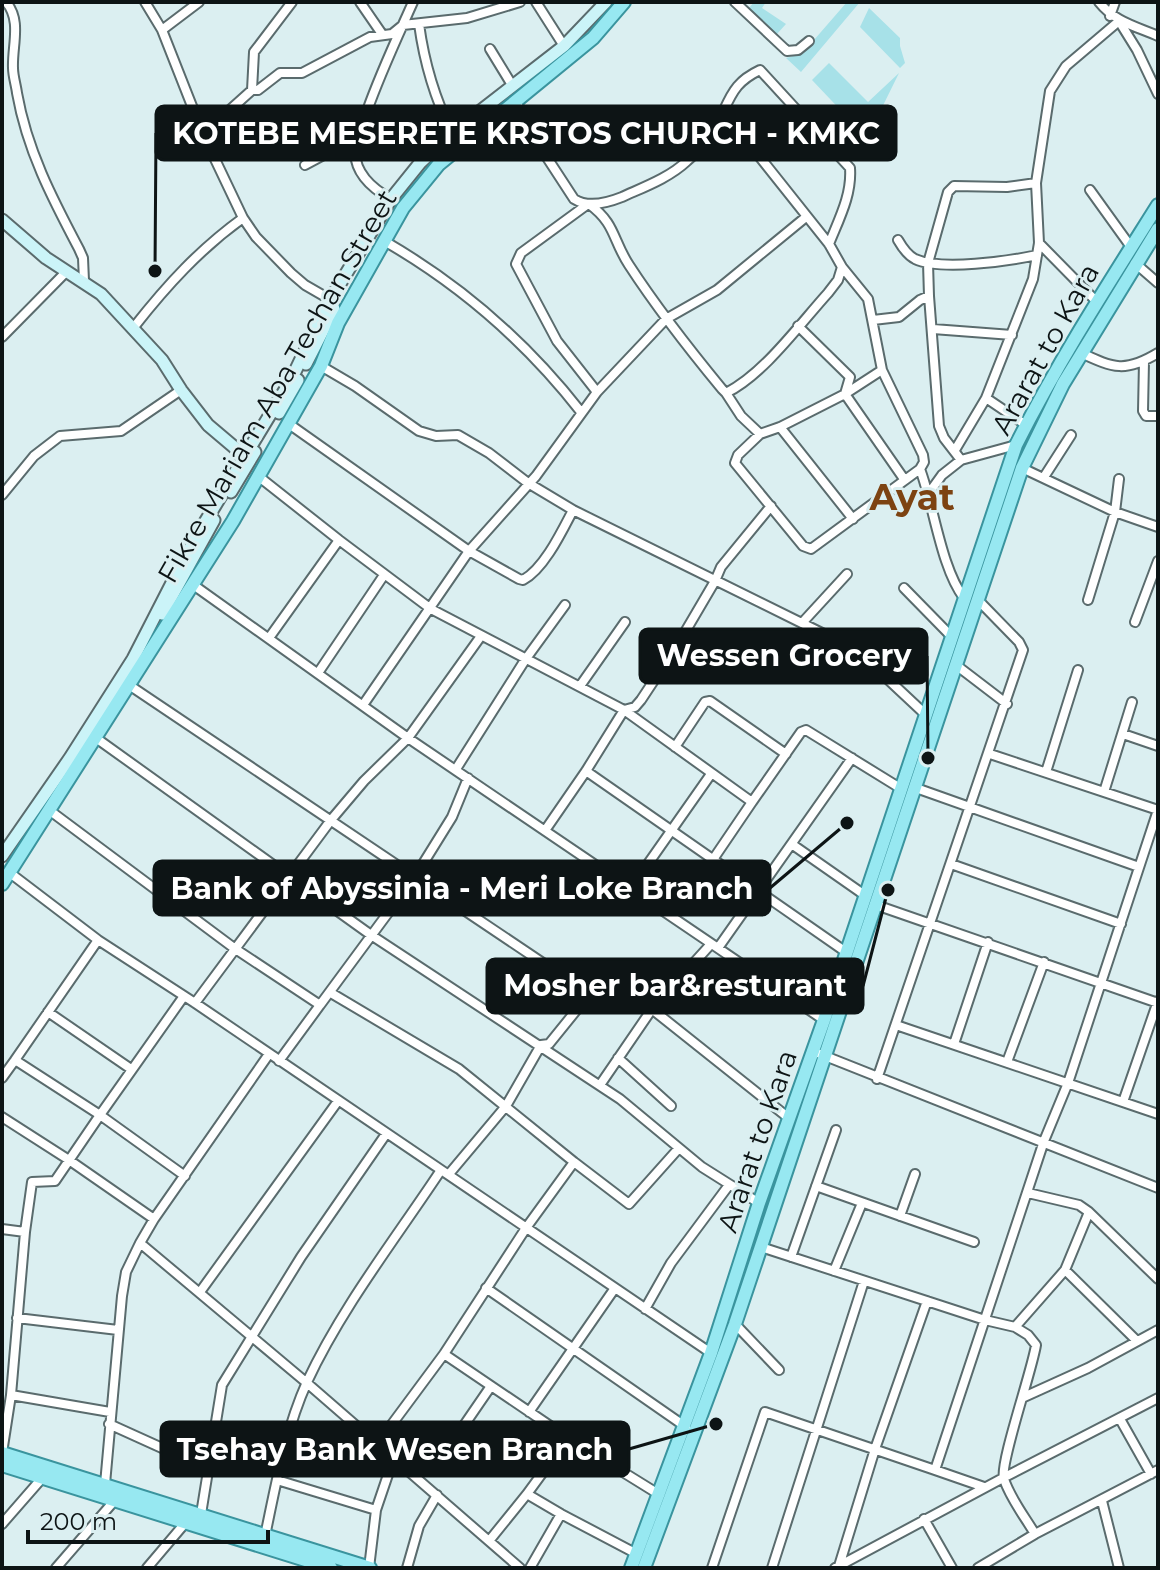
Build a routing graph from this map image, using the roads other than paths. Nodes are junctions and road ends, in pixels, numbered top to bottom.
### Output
1 (6, 2) edge
2 (145, 2) edge
3 (199, 2) edge
4 (292, 2) edge
5 (360, 2) edge
6 (413, 2) edge
7 (520, 2) edge
8 (536, 2) edge
9 (606, 2) edge
10 (624, 2) edge
11 (735, 2) edge
12 (1099, 2) edge
13 (1115, 2) edge
14 (1110, 16) junction
15 (1119, 21) junction
16 (419, 24) junction
17 (403, 25) junction
18 (162, 30) junction
19 (382, 34) junction
20 (1158, 36) edge
21 (809, 41) dead end
22 (564, 46) junction
23 (490, 49) dead end
24 (512, 85) junction
25 (252, 90) junction
26 (1158, 94) edge
27 (515, 100) junction
28 (724, 112) junction
29 (452, 133) junction
30 (203, 134) junction
31 (355, 155) junction
32 (305, 165) dead end
33 (1036, 183) junction
34 (1090, 190) dead end
35 (391, 199) junction
36 (589, 204) junction
37 (1158, 205) edge
38 (806, 217) junction
39 (243, 218) junction
40 (2, 220) edge
41 (1158, 229) edge
42 (898, 240) dead end
43 (386, 242) junction
44 (1039, 243) junction
45 (829, 244) junction
46 (1131, 247) junction
47 (1037, 255) junction
48 (928, 263) junction
49 (1135, 263) junction
50 (842, 267) junction
51 (67, 271) junction
52 (1118, 279) junction
53 (84, 281) junction
54 (1158, 283) edge
55 (929, 296) junction
56 (331, 300) junction
57 (1096, 301) junction
58 (666, 319) junction
59 (873, 320) junction
60 (798, 326) junction
61 (134, 327) junction
62 (933, 329) junction
63 (1012, 335) junction
64 (2, 337) edge
65 (1081, 353) junction
66 (1158, 353) edge
67 (1144, 362) junction
68 (321, 366) junction
69 (882, 370) junction
70 (181, 390) junction
71 (597, 392) junction
72 (726, 393) junction
73 (845, 394) junction
74 (986, 398) junction
75 (581, 412) junction
76 (1158, 416) edge
77 (289, 424) junction
78 (1026, 425) junction
79 (780, 427) junction
80 (760, 434) junction
81 (1071, 435) dead end
82 (1016, 445) junction
83 (955, 450) junction
84 (249, 455) junction
85 (961, 460) junction
86 (1022, 468) junction
87 (920, 469) junction
88 (258, 476) junction
89 (1044, 477) junction
90 (904, 479) junction
91 (1119, 479) dead end
92 (528, 483) junction
93 (929, 493) junction
94 (2, 495) edge
95 (771, 506) junction
96 (573, 510) junction
97 (1115, 512) junction
98 (853, 519) junction
99 (1158, 527) edge
100 (339, 540) junction
101 (469, 551) junction
102 (986, 552) junction
103 (1158, 561) edge
104 (847, 574) dead end
105 (384, 575) junction
106 (715, 581) junction
107 (192, 584) junction
108 (904, 588) dead end
109 (964, 598) junction
110 (978, 600) junction
111 (1088, 600) dead end
112 (565, 605) dead end
113 (431, 609) junction
114 (155, 621) junction
115 (625, 622) dead end
116 (1135, 622) dead end
117 (802, 623) junction
118 (481, 636) junction
119 (951, 636) junction
120 (269, 638) junction
121 (157, 642) junction
122 (525, 660) junction
123 (956, 665) junction
124 (1078, 670) dead end
125 (318, 673) junction
126 (129, 685) junction
127 (580, 686) junction
128 (1132, 702) dead end
129 (1007, 704) junction
130 (363, 705) junction
131 (624, 710) junction
132 (925, 714) junction
133 (1123, 734) junction
134 (96, 738) junction
135 (408, 738) junction
136 (1158, 746) edge
137 (675, 747) junction
138 (786, 754) junction
139 (990, 754) junction
140 (852, 758) junction
141 (456, 769) junction
142 (586, 771) junction
143 (1046, 772) junction
144 (711, 774) junction
145 (468, 778) junction
146 (900, 788) junction
147 (916, 788) junction
148 (1104, 792) junction
149 (752, 802) junction
150 (969, 809) junction
151 (49, 810) junction
152 (1158, 810) edge
153 (331, 820) junction
154 (546, 829) junction
155 (671, 830) junction
156 (793, 845) junction
157 (2, 856) edge
158 (714, 858) junction
159 (951, 864) junction
160 (1139, 867) junction
161 (10, 873) junction
162 (416, 875) junction
163 (288, 876) junction
164 (2, 884) edge
165 (631, 888) junction
166 (760, 890) junction
167 (871, 900) junction
168 (931, 923) junction
169 (1121, 924) junction
170 (371, 935) junction
171 (98, 940) junction
172 (988, 942) junction
173 (715, 946) junction
174 (234, 948) junction
175 (846, 952) junction
176 (1044, 962) junction
177 (1100, 982) junction
178 (331, 993) junction
179 (589, 994) junction
180 (184, 996) junction
181 (1158, 1002) edge
182 (195, 1003) junction
183 (320, 1005) junction
184 (652, 1009) junction
185 (48, 1012) junction
186 (824, 1020) junction
187 (896, 1025) junction
188 (954, 1044) junction
189 (541, 1045) junction
190 (269, 1054) junction
191 (818, 1054) junction
192 (618, 1058) junction
193 (15, 1060) junction
194 (279, 1061) junction
195 (1007, 1062) junction
196 (131, 1069) junction
197 (2, 1078) edge
198 (877, 1079) junction
199 (1068, 1083) junction
200 (600, 1085) junction
201 (338, 1101) junction
202 (1123, 1102) junction
203 (506, 1106) junction
204 (671, 1106) dead end
205 (1158, 1114) edge
206 (100, 1115) junction
207 (2, 1117) edge
208 (790, 1119) junction
209 (836, 1130) dead end
210 (386, 1134) junction
211 (1044, 1141) junction
212 (679, 1148) junction
213 (69, 1160) junction
214 (574, 1162) junction
215 (445, 1172) junction
216 (915, 1174) dead end
217 (185, 1176) junction
218 (729, 1185) junction
219 (816, 1186) junction
220 (1158, 1186) edge
221 (1028, 1193) junction
222 (759, 1203) junction
223 (862, 1203) junction
224 (1089, 1212) junction
225 (900, 1216) junction
226 (154, 1219) junction
227 (526, 1228) junction
228 (2, 1229) edge
229 (25, 1232) junction
230 (974, 1242) dead end
231 (140, 1243) junction
232 (761, 1247) junction
233 (791, 1257) junction
234 (1065, 1270) junction
235 (834, 1271) junction
236 (1158, 1279) edge
237 (864, 1281) junction
238 (486, 1288) junction
239 (615, 1288) junction
240 (200, 1292) junction
241 (927, 1301) junction
242 (645, 1309) junction
243 (17, 1318) junction
244 (985, 1320) junction
245 (735, 1324) junction
246 (1015, 1327) junction
247 (118, 1330) junction
248 (1158, 1332) edge
249 (252, 1338) junction
250 (1137, 1341) junction
251 (572, 1348) junction
252 (711, 1353) junction
253 (444, 1354) junction
254 (779, 1370) dead end
255 (307, 1383) junction
256 (491, 1386) junction
257 (11, 1395) junction
258 (1024, 1397) junction
259 (1158, 1398) edge
260 (110, 1412) junction
261 (529, 1412) junction
262 (1120, 1419) junction
263 (109, 1424) junction
264 (686, 1427) junction
265 (818, 1429) junction
266 (568, 1438) junction
267 (378, 1443) junction
268 (162, 1448) dead end
269 (468, 1449) dead end
270 (875, 1449) junction
271 (2, 1453) edge
272 (394, 1457) junction
273 (2, 1465) edge
274 (935, 1470) junction
275 (1155, 1472) edge
276 (43, 1477) junction
277 (1003, 1478) junction
278 (74, 1480) junction
279 (277, 1480) junction
280 (105, 1484) junction
281 (984, 1487) junction
282 (527, 1494) junction
283 (437, 1495) junction
284 (660, 1495) junction
285 (115, 1500) junction
286 (1102, 1501) junction
287 (376, 1510) junction
288 (201, 1514) junction
289 (561, 1514) junction
290 (924, 1519) junction
291 (186, 1522) junction
292 (2, 1524) edge
293 (1035, 1534) junction
294 (265, 1536) junction
295 (489, 1541) junction
296 (637, 1554) junction
297 (297, 1558) junction
298 (837, 1567) edge
299 (56, 1568) edge
300 (147, 1568) edge
301 (287, 1568) edge
302 (331, 1568) edge
303 (369, 1568) edge
304 (407, 1568) edge
305 (520, 1568) edge
306 (530, 1568) edge
307 (631, 1568) edge
308 (644, 1568) edge
309 (712, 1568) edge
310 (772, 1568) edge
311 (952, 1568) edge
312 (978, 1568) edge
313 (1119, 1568) edge

1 - 53 street
2 - 18 street
3 - 18 street
4 - 25 street
5 - 19 street
6 - 17 street
7 - 16 street
8 - 22 street
9 - 22 street
10 - 27 main road, Fikre Mariam Aba Techan Street
11 - 21 street
12 - 14 street
13 - 14 street
14 - 15 street
15 - 20 street
15 - 26 street
15 - 33 street
16 - 17 street
16 - 29 street
17 - 19 street
17 - 31 street
18 - 30 street
19 - 25 street
22 - 24 street
23 - 24 street
24 - 29 street
25 - 30 street
27 - 36 street
27 - 43 main road, Fikre Mariam Aba Techan Street
28 - 36 street
28 - 38 street
28 - 45 street
29 - 35 street
30 - 39 street
31 - 32 street
31 - 35 street
33 - 44 street
33 - 48 street
34 - 46 street
35 - 56 street
36 - 58 street
36 - 71 street
37 - 46 main road, Ararat to Kara
38 - 45 street
38 - 58 street
39 - 56 street
39 - 61 street
40 - 51 street
41 - 49 main road, Ararat to Kara
42 - 48 street
43 - 68 main road, Fikre Mariam Aba Techan Street
43 - 75 street
44 - 47 street
44 - 57 street
45 - 50 street
46 - 52 main road, Ararat to Kara
47 - 48 street
47 - 63 street
48 - 55 street
49 - 52 main road, Ararat to Kara
49 - 54 street
50 - 59 street
50 - 60 street
51 - 53 street
51 - 64 street
52 - 57 main road, Ararat to Kara
52 - 65 main road, Ararat to Kara
53 - 61 street
55 - 59 street
55 - 62 street
56 - 84 street
57 - 78 main road, Ararat to Kara
58 - 71 street
58 - 72 street
59 - 69 street
60 - 72 street
60 - 73 street
61 - 70 street
62 - 63 street
62 - 83 street
63 - 74 street
65 - 67 street
65 - 86 main road, Ararat to Kara
66 - 67 street
67 - 76 street
68 - 77 main road, Fikre Mariam Aba Techan Street
68 - 92 street
69 - 73 street
69 - 87 street
70 - 84 street
70 - 94 street
71 - 75 street
72 - 80 street
73 - 79 street
73 - 90 street
74 - 78 street
74 - 83 street
75 - 92 street
77 - 88 main road, Fikre Mariam Aba Techan Street
77 - 101 street
78 - 82 main road, Ararat to Kara
79 - 80 street
79 - 98 street
80 - 95 street
81 - 89 street
82 - 85 street
82 - 102 main road, Ararat to Kara
83 - 85 street
84 - 114 street
85 - 93 street
86 - 89 street
86 - 102 main road, Ararat to Kara
87 - 90 street
87 - 93 street
88 - 100 street
88 - 107 main road, Fikre Mariam Aba Techan Street
89 - 97 street
90 - 98 street
91 - 97 street
92 - 96 street
92 - 101 street
93 - 109 street
95 - 98 street
95 - 106 street
96 - 101 street
96 - 106 street
97 - 99 street
97 - 111 street
100 - 105 street
100 - 120 street
101 - 113 street
102 - 109 main road, Ararat to Kara
102 - 110 main road, Ararat to Kara
103 - 116 street
104 - 117 street
105 - 113 street
105 - 125 street
106 - 117 street
106 - 131 street
107 - 120 street
107 - 121 main road, Fikre Mariam Aba Techan Street
108 - 119 street
109 - 119 main road, Ararat to Kara
110 - 123 main road, Ararat to Kara
110 - 129 street
112 - 122 street
113 - 118 street
113 - 130 street
114 - 121 main road
114 - 157 street
115 - 127 street
117 - 132 street
118 - 122 street
118 - 135 street
119 - 132 main road, Ararat to Kara
120 - 125 street
121 - 126 main road, Fikre Mariam Aba Techan Street
122 - 127 street
122 - 141 street
123 - 129 street
123 - 147 main road, Ararat to Kara
124 - 143 street
125 - 130 street
126 - 134 main road, Fikre Mariam Aba Techan Street
126 - 153 street
127 - 131 street
128 - 133 street
129 - 139 street
130 - 135 street
131 - 137 street
131 - 142 street
132 - 146 main road, Ararat to Kara
133 - 136 street
133 - 148 street
134 - 151 main road, Fikre Mariam Aba Techan Street
134 - 163 street
135 - 141 street
135 - 153 street
137 - 138 street
137 - 144 street
138 - 140 street
138 - 149 street
139 - 143 street
139 - 150 street
140 - 146 street
140 - 156 street
141 - 145 street
142 - 154 street
142 - 155 street
143 - 148 street
144 - 149 street
144 - 155 street
145 - 154 street
145 - 162 street
146 - 167 main road, Ararat to Kara
147 - 150 street
147 - 167 main road, Ararat to Kara
148 - 152 street
149 - 158 street
150 - 159 street
150 - 160 street
151 - 161 main road, Fikre Mariam Aba Techan Street
151 - 174 street
152 - 160 street
153 - 162 street
153 - 163 street
154 - 165 street
155 - 158 street
155 - 165 street
156 - 166 street
156 - 167 street
158 - 166 street
159 - 168 street
159 - 169 street
160 - 169 street
161 - 164 main road, Fikre Mariam Aba Techan Street
161 - 171 street
162 - 170 street
162 - 179 street
163 - 170 street
163 - 174 street
165 - 173 street
166 - 173 street
166 - 175 street
167 - 168 street
167 - 175 main road, Ararat to Kara
167 - 191 main road, Ararat to Kara
168 - 172 street
168 - 187 street
169 - 177 street
170 - 178 street
170 - 189 street
171 - 180 street
171 - 185 street
172 - 176 street
172 - 188 street
173 - 184 street
173 - 186 street
174 - 182 street
174 - 183 street
175 - 186 main road, Ararat to Kara
176 - 177 street
176 - 195 street
177 - 181 street
177 - 199 street
178 - 183 street
178 - 203 street
179 - 184 street
179 - 189 street
180 - 182 street
180 - 196 street
181 - 202 street
182 - 190 street
183 - 194 street
184 - 192 street
184 - 208 street
185 - 193 street
185 - 196 street
186 - 191 main road, Ararat to Kara
187 - 188 street
187 - 198 street
188 - 195 street
189 - 200 street
189 - 203 street
190 - 194 street
190 - 217 street
191 - 198 street
191 - 208 main road, Ararat to Kara
191 - 232 main road, Ararat to Kara
192 - 200 street
192 - 204 street
193 - 197 street
193 - 206 street
194 - 201 street
195 - 199 street
196 - 206 street
198 - 211 street
199 - 202 street
199 - 211 street
200 - 212 street
201 - 210 street
201 - 240 street
202 - 205 street
203 - 214 street
203 - 215 street
206 - 213 street
206 - 217 street
207 - 213 street
208 - 222 main road, Ararat to Kara
209 - 219 street
210 - 215 street
210 - 249 street
211 - 220 street
211 - 221 street
212 - 214 street
212 - 218 street
213 - 226 street
213 - 229 street
214 - 227 street
215 - 227 street
215 - 255 street
216 - 225 street
217 - 226 street
218 - 222 street
218 - 242 street
219 - 223 street
219 - 233 street
221 - 224 street
221 - 244 street
222 - 252 main road, Ararat to Kara
223 - 225 street
223 - 235 street
224 - 234 street
224 - 236 street
225 - 230 street
226 - 231 street
227 - 238 street
227 - 239 street
228 - 229 street
229 - 243 street
231 - 240 street
231 - 247 street
232 - 233 street
232 - 245 main road, Ararat to Kara
233 - 235 street
234 - 246 street
234 - 250 street
235 - 237 street
237 - 241 street
237 - 265 street
238 - 251 street
238 - 253 street
239 - 242 street
239 - 251 street
240 - 249 street
241 - 244 street
241 - 270 street
242 - 252 street
243 - 247 street
243 - 257 street
244 - 246 street
244 - 274 street
245 - 254 street
245 - 308 main road, Ararat to Kara
246 - 258 street
247 - 260 street
248 - 250 street
249 - 255 street
249 - 288 street
250 - 258 street
251 - 261 street
251 - 264 street
252 - 264 main road, Ararat to Kara
253 - 256 street
253 - 267 street
255 - 267 street
255 - 279 street
256 - 261 street
256 - 269 street
257 - 260 street
257 - 271 street
258 - 277 street
259 - 262 street
260 - 263 street
261 - 266 street
262 - 275 street
262 - 277 street
263 - 268 street
263 - 280 street
264 - 284 main road, Ararat to Kara
265 - 270 street
265 - 309 street
265 - 310 street
266 - 282 street
266 - 284 street
267 - 272 street
270 - 274 street
270 - 298 street
271 - 278 main road
272 - 283 street
272 - 287 street
273 - 276 main road
274 - 281 street
275 - 286 street
276 - 278 main road
276 - 292 street
277 - 281 street
277 - 293 street
278 - 280 main road
278 - 285 main road
279 - 287 street
279 - 294 street
280 - 288 main road
281 - 290 street
282 - 289 street
282 - 295 street
283 - 295 street
283 - 304 street
284 - 296 main road, Ararat to Kara
285 - 291 main road
285 - 299 street
286 - 293 street
286 - 313 street
287 - 303 street
288 - 294 main road
289 - 296 street
289 - 306 street
290 - 298 street
290 - 311 street
291 - 297 main road
291 - 300 street
293 - 312 street
294 - 303 main road
295 - 305 street
296 - 307 main road, Ararat to Kara
297 - 301 street
297 - 302 main road

